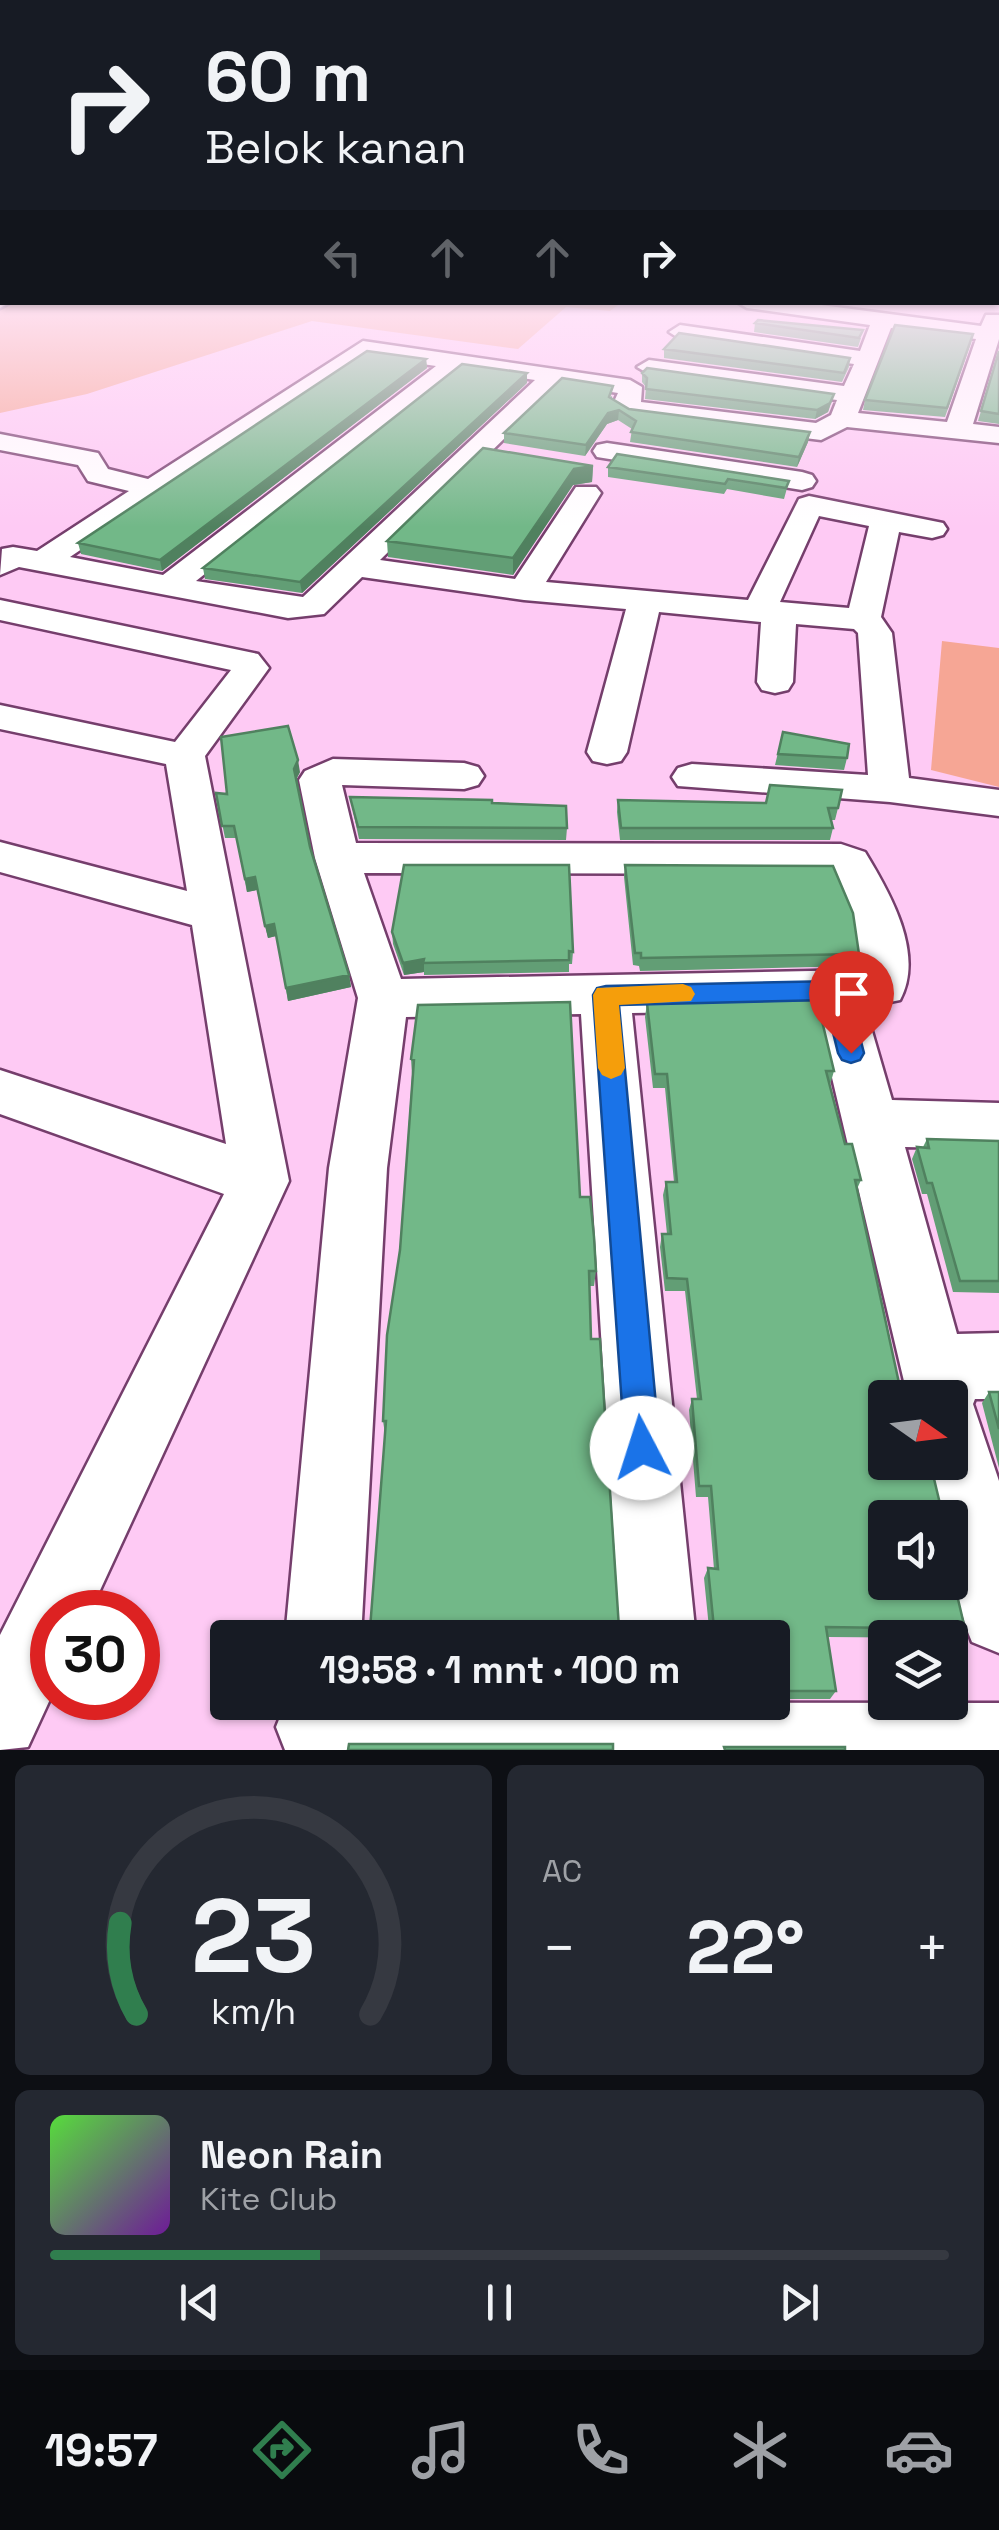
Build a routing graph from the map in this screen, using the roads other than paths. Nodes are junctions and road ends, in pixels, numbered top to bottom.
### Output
1 (337, 364) edge
2 (454, 364) edge
3 (466, 364) edge
4 (652, 364) edge
5 (865, 364) edge
6 (981, 364) edge
7 (649, 367) junction
8 (552, 378) junction
9 (632, 398) junction
10 (839, 416) junction
11 (958, 429) junction
12 (999, 435) edge
13 (0, 442) edge
14 (473, 450) junction
15 (607, 451) junction
16 (508, 456) edge
17 (152, 488) junction
18 (805, 493) junction
19 (886, 520) junction
20 (932, 530) dead end
21 (42, 562) junction
22 (0, 565) edge
23 (356, 566) junction
24 (169, 586) junction
25 (524, 590) junction
26 (645, 602) junction
27 (0, 610) edge
28 (769, 613) junction
29 (863, 620) junction
30 (775, 682) dead end
31 (0, 717) edge
32 (607, 752) dead end
33 (185, 756) junction
34 (464, 776) dead end
35 (692, 777) dead end
36 (890, 789) junction
37 (999, 803) edge
38 (0, 857) edge
39 (337, 858) junction
40 (214, 914) junction
41 (836, 991) junction
42 (606, 995) junction
43 (383, 998) junction
44 (0, 1092) edge
45 (870, 1123) junction
46 (999, 1126) edge
47 (260, 1180) junction
48 (999, 1366) edge
49 (937, 1380) edge
50 (968, 1383) edge
51 (963, 1480) edge
52 (999, 1616) edge
53 (324, 1620) edge
54 (657, 1620) edge
55 (0, 1719) edge
56 (316, 1726) edge
57 (665, 1731) edge
58 (999, 1744) edge

1 - 17 street
2 - 24 street
3 - 8 street
4 - 7 street
5 - 10 street
6 - 11 street
7 - 9 street
7 - 10 street
8 - 9 street
8 - 14 street
9 - 10 street
9 - 15 street
10 - 11 street
10 - 18 street
11 - 12 street
13 - 17 street
14 - 16 street
14 - 23 street
15 - 18 street
15 - 25 street
17 - 21 street
18 - 19 street
18 - 28 street
19 - 20 street
19 - 29 street
21 - 22 street
21 - 24 street
23 - 24 street
23 - 25 street
25 - 26 street
26 - 28 street
26 - 32 street
27 - 33 street
28 - 29 street
28 - 30 street
29 - 36 street
31 - 33 street
33 - 40 street
34 - 39 street
35 - 36 street
36 - 37 street
38 - 40 street
39 - 41 street
39 - 43 street
40 - 47 street
41 - 42 street
41 - 45 street
42 - 43 street
42 - 54 street
43 - 53 street
44 - 47 street
45 - 46 street
45 - 49 street
47 - 55 street
48 - 50 street
51 - 52 street
56 - 57 street
57 - 58 street

